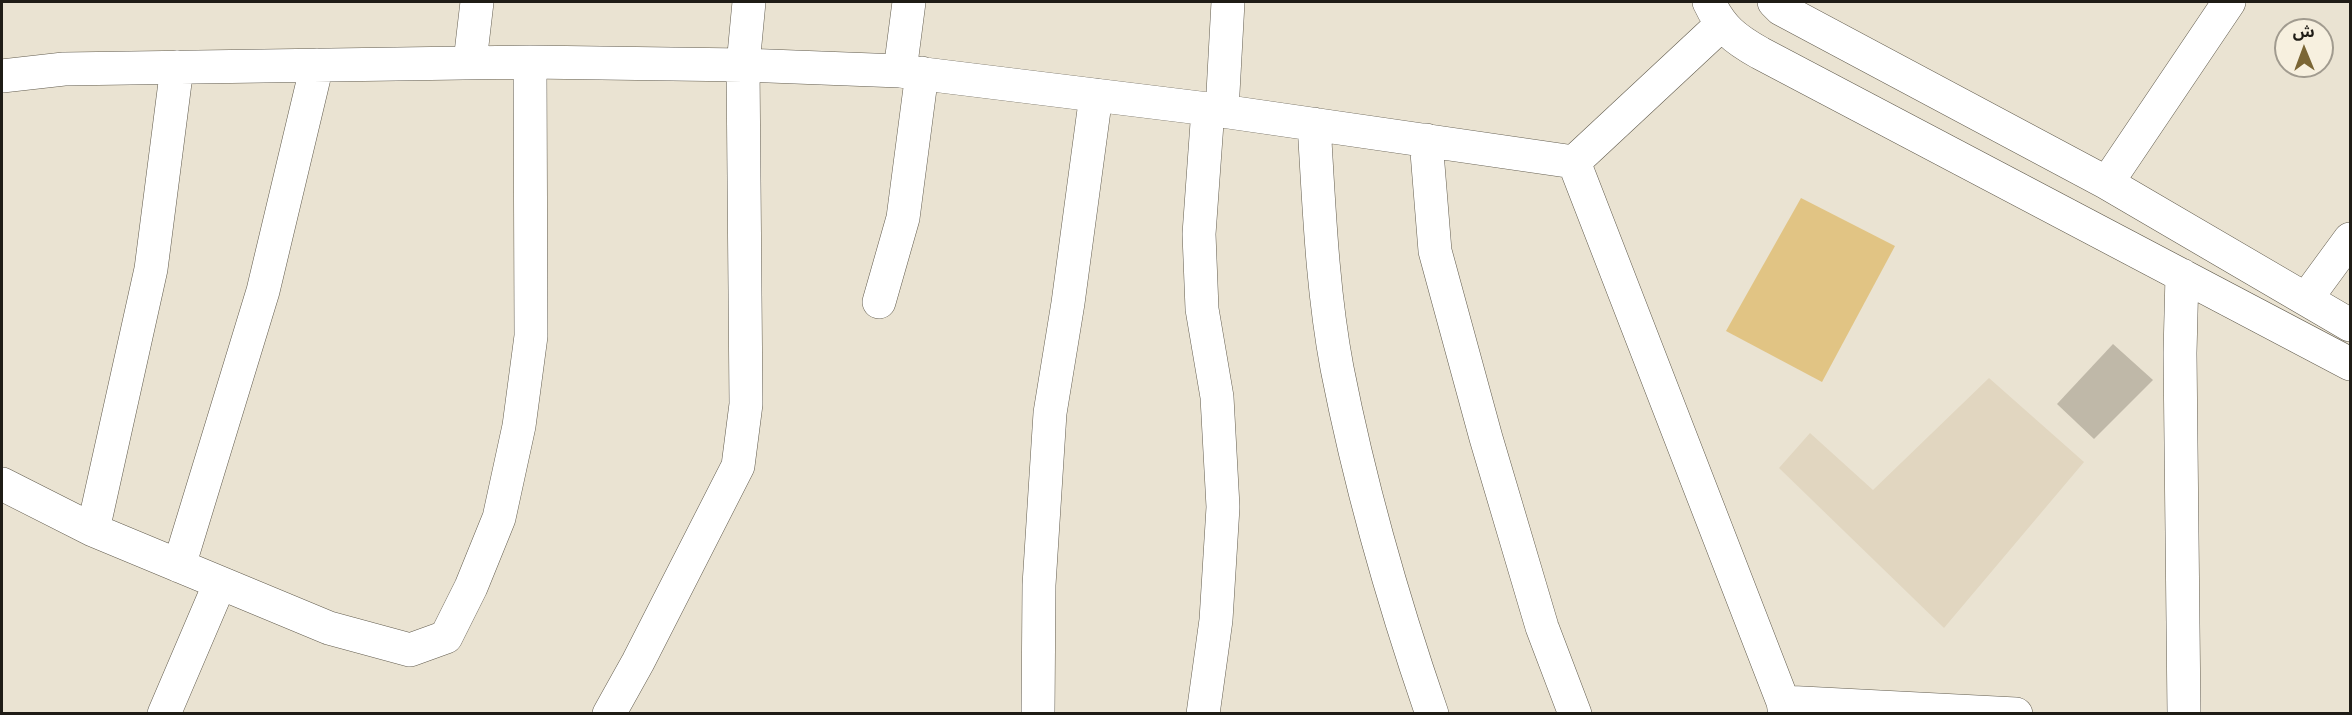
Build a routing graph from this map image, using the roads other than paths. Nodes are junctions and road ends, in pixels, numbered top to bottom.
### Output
1 (477, 2) edge
2 (749, 2) edge
3 (909, 2) edge
4 (1228, 2) edge
5 (1774, 2) edge
6 (2229, 2) edge
7 (1716, 13) edge
8 (470, 62) junction
9 (530, 63) junction
10 (317, 65) junction
11 (743, 65) junction
12 (177, 68) junction
13 (911, 72) junction
14 (2, 75) edge
15 (1096, 95) junction
16 (1215, 110) junction
17 (1314, 124) junction
18 (1426, 140) junction
19 (1574, 162) junction
20 (2107, 183) junction
21 (2350, 239) edge
22 (2182, 275) junction
23 (2306, 299) junction
24 (879, 302) dead end
25 (2350, 325) edge
26 (2350, 364) edge
27 (2, 484) edge
28 (93, 530) junction
29 (179, 566) junction
30 (220, 583) junction
31 (1784, 708) edge
32 (164, 714) edge
33 (609, 714) edge
34 (1038, 714) edge
35 (1203, 714) edge
36 (1432, 714) edge
37 (1575, 714) edge
38 (2016, 714) edge
39 (2184, 714) edge

1 - 8 street
2 - 11 street
3 - 13 street
4 - 16 street
5 - 20 street
6 - 20 street
7 - 19 street
7 - 22 street
8 - 9 street
8 - 10 street
9 - 11 street
9 - 30 street
10 - 12 street
10 - 29 street
11 - 13 street
11 - 33 street
12 - 14 street
12 - 28 street
13 - 15 street
13 - 24 street
15 - 16 street
15 - 34 street
16 - 17 street
16 - 35 street
17 - 18 street
17 - 36 street
18 - 19 street
18 - 37 street
19 - 31 street
20 - 23 street
21 - 23 street
22 - 26 street
22 - 39 street
23 - 25 street
27 - 28 street
28 - 29 street
29 - 30 street
30 - 32 street
31 - 38 street

